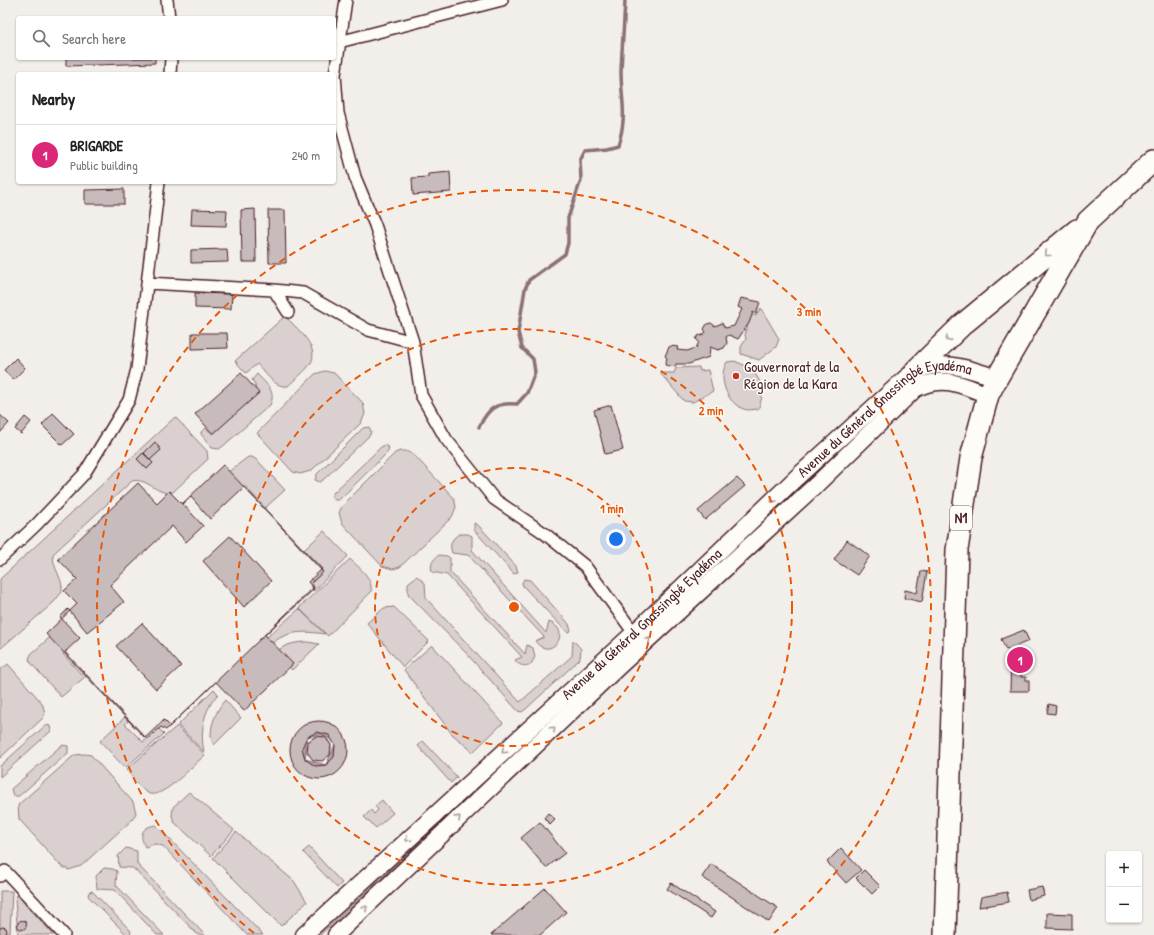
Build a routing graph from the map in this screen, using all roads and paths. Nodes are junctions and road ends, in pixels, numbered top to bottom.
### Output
1 (167, 0) edge
2 (346, 0) edge
3 (502, 0) edge
4 (169, 16) edge
5 (339, 42) junction
6 (171, 60) edge
7 (170, 72) edge
8 (335, 72) edge
9 (336, 88) edge
10 (1154, 160) edge
11 (159, 184) edge
12 (1088, 221) junction
13 (148, 283) junction
14 (274, 290) junction
15 (288, 312) dead end
16 (413, 342) junction
17 (916, 370) junction
18 (993, 387) junction
19 (796, 478) junction
20 (808, 493) junction
21 (0, 559) edge
22 (634, 633) junction
23 (2, 871) edge
24 (340, 934) edge
25 (64, 935) edge
26 (304, 935) edge
27 (945, 935) edge

1 - 4 street
2 - 5 street
3 - 5 street
5 - 8 street
6 - 7 street
9 - 16 street
10 - 12 highway, N1
11 - 13 street
12 -> 17 highway
12 - 18 highway, N1
13 - 14 street
13 - 21 street
14 - 15 street
14 - 16 street
16 - 22 street
17 - 18 main road, Avenue du Général Gnassingbé Eyadéma
17 - 19 main road, Avenue du Général Gnassingbé Eyadéma
18 - 20 main road, Avenue du Général Gnassingbé Eyadéma
18 - 27 highway, N1
19 - 20 main road
19 -> 22 main road, Avenue du Général Gnassingbé Eyadéma
24 -> 20 main road, Avenue du Général Gnassingbé Eyadéma
22 -> 26 main road, Avenue du Général Gnassingbé Eyadéma
23 - 25 street

